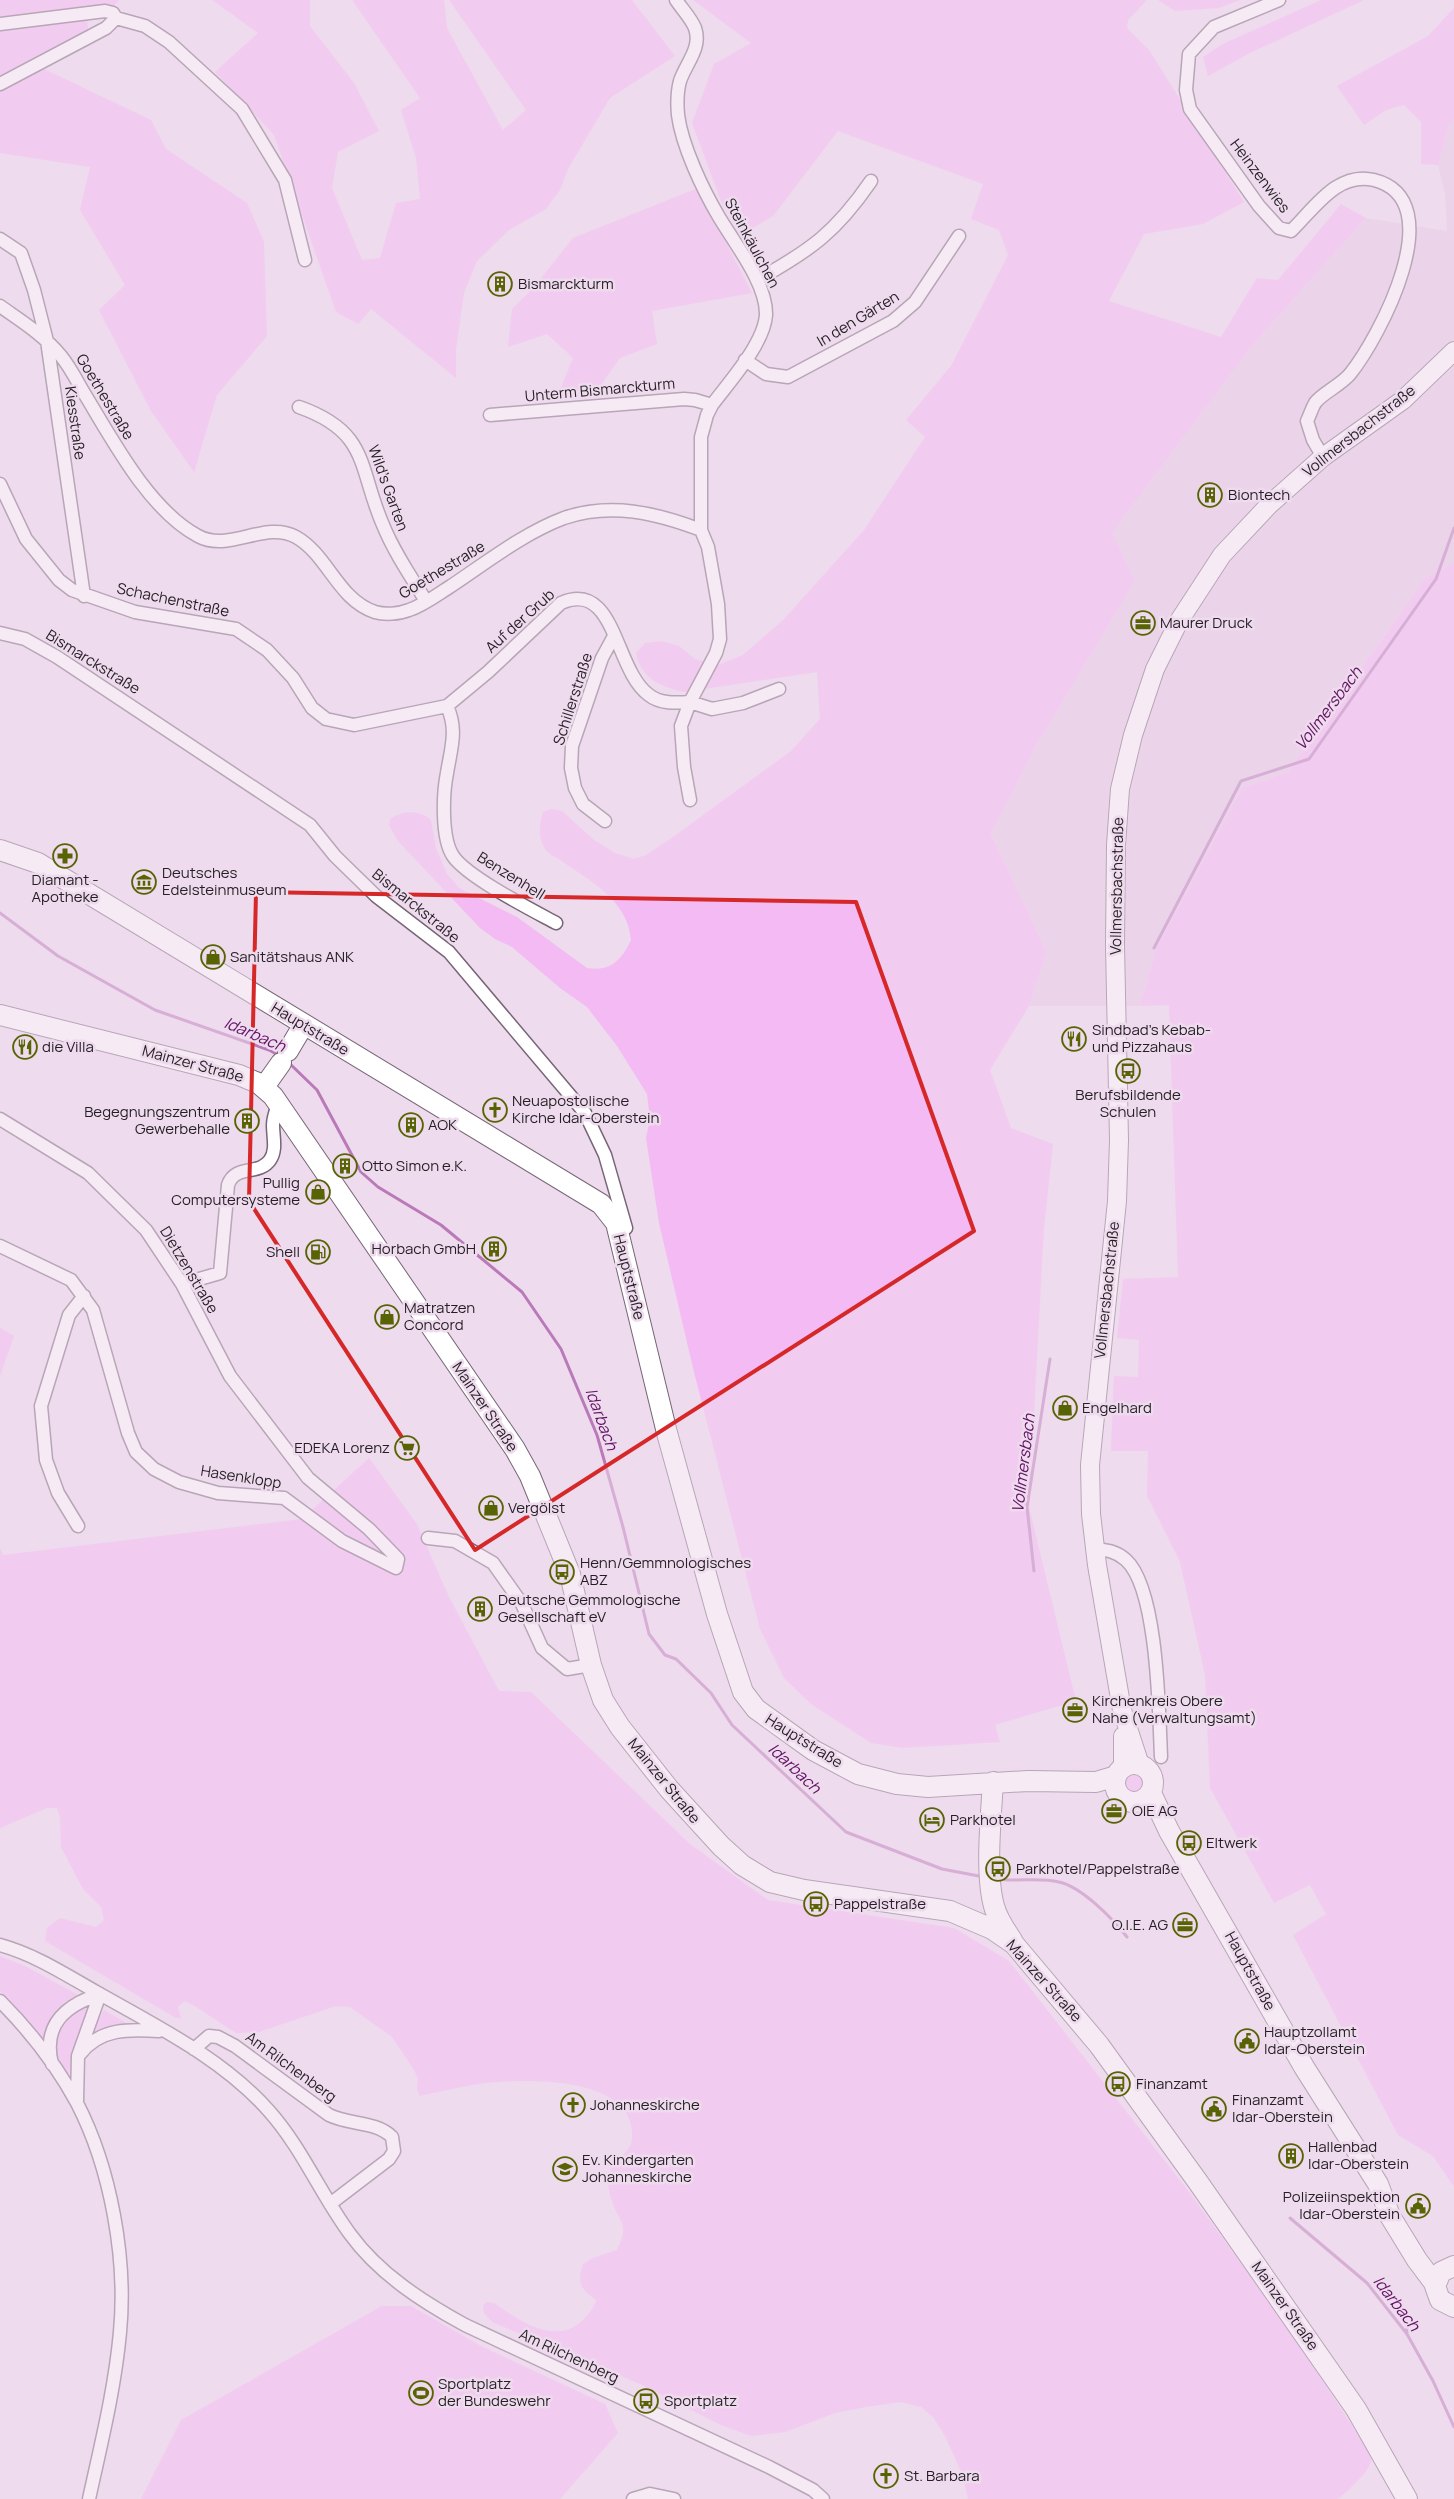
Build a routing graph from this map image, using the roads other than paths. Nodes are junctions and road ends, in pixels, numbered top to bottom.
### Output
1 (676, 0) edge
2 (1279, 0) edge
3 (116, 18) junction
4 (0, 24) edge
5 (0, 84) edge
6 (871, 181) dead end
7 (959, 236) dead end
8 (0, 239) edge
9 (305, 260) dead end
10 (757, 280) junction
11 (0, 306) edge
12 (47, 340) junction
13 (1454, 351) edge
14 (745, 360) junction
15 (712, 405) junction
16 (299, 407) dead end
17 (490, 415) dead end
18 (1323, 457) junction
19 (0, 484) edge
20 (701, 530) junction
21 (84, 596) junction
22 (426, 602) junction
23 (0, 633) edge
24 (614, 636) junction
25 (779, 688) dead end
26 (690, 702) junction
27 (447, 706) junction
28 (690, 800) dead end
29 (605, 821) dead end
30 (0, 850) edge
31 (556, 923) dead end
32 (0, 1016) edge
33 (304, 1024) junction
34 (264, 1087) junction
35 (279, 1102) junction
36 (0, 1119) edge
37 (0, 1246) edge
38 (630, 1280) junction
39 (182, 1284) junction
40 (84, 1296) junction
41 (308, 1478) joint
42 (78, 1526) dead end
43 (428, 1538) dead end
44 (1094, 1549) junction
45 (591, 1665) junction
46 (1161, 1757) dead end
47 (993, 1782) junction
48 (1131, 1783) junction
49 (994, 1908) junction
50 (950, 1911) junction
51 (0, 1944) edge
52 (1014, 1944) junction
53 (100, 1994) junction
54 (0, 2001) edge
55 (163, 2031) junction
56 (194, 2049) junction
57 (78, 2056) junction
58 (52, 2066) junction
59 (77, 2103) junction
60 (330, 2204) junction
61 (1445, 2273) edge
62 (1454, 2307) edge
63 (89, 2499) edge
64 (632, 2499) edge
65 (674, 2499) edge
66 (823, 2499) edge
67 (1408, 2499) edge

1 - 10 street, Steinkäulchen
2 - 18 street, Heinzenwies
3 - 4 street
3 - 5 street
3 - 9 street
6 - 10 street
7 - 14 street, In den Gärten
8 - 12 street, Kiesstraße
10 - 14 street, Steinkäulchen
11 - 12 street, Goethestraße
12 - 21 street, Kiesstraße
12 - 22 street, Goethestraße
13 - 18 main road, Vollmersbachstraße
14 - 15 street, Steinkäulchen
15 - 17 street, Unterm Bismarckturm
15 - 20 street, Steinkäulchen
16 - 22 street, Wild's Garten
18 - 44 main road, Vollmersbachstraße
19 - 21 street, Schachenstraße
20 - 22 street, Goethestraße
20 - 26 street
21 - 27 street, Schachenstraße
23 - 38 street, Bismarckstraße
24 - 26 street, Auf der Grub
24 - 27 street, Auf der Grub
24 - 29 street, Schillerstraße
25 - 26 street
26 - 28 street
27 - 31 street, Benzenhell
30 - 33 main road, Hauptstraße
32 - 34 main road, Mainzer Straße
33 - 34 main road
33 - 38 main road, Hauptstraße
34 - 35 main road, Mainzer Straße
35 - 39 street
35 - 45 main road, Mainzer Straße
36 - 39 street, Dietzenstraße
37 - 40 street, Hasenklopp
38 - 47 main road, Hauptstraße
39 - 41 street, Dietzenstraße
40 - 41 street, Hasenklopp
40 - 42 street
43 - 45 street
44 - 46 street
44 - 48 main road, Vollmersbachstraße
45 - 50 main road, Mainzer Straße
47 - 48 main road, Hauptstraße
47 - 49 main road
48 - 61 main road, Hauptstraße
49 - 50 main road
49 - 52 main road
50 - 52 main road, Mainzer Straße
51 - 53 street, Am Rilchenberg
52 - 67 main road, Mainzer Straße
53 - 55 street, Am Rilchenberg
53 - 57 street
53 - 58 street
54 - 58 street
55 - 56 street, Am Rilchenberg
55 - 57 street
56 - 60 street, Am Rilchenberg
56 - 60 street, Am Rilchenberg
57 - 59 street
58 - 59 street
59 - 63 street
60 - 66 street, Am Rilchenberg
61 - 62 main road
64 - 65 street

